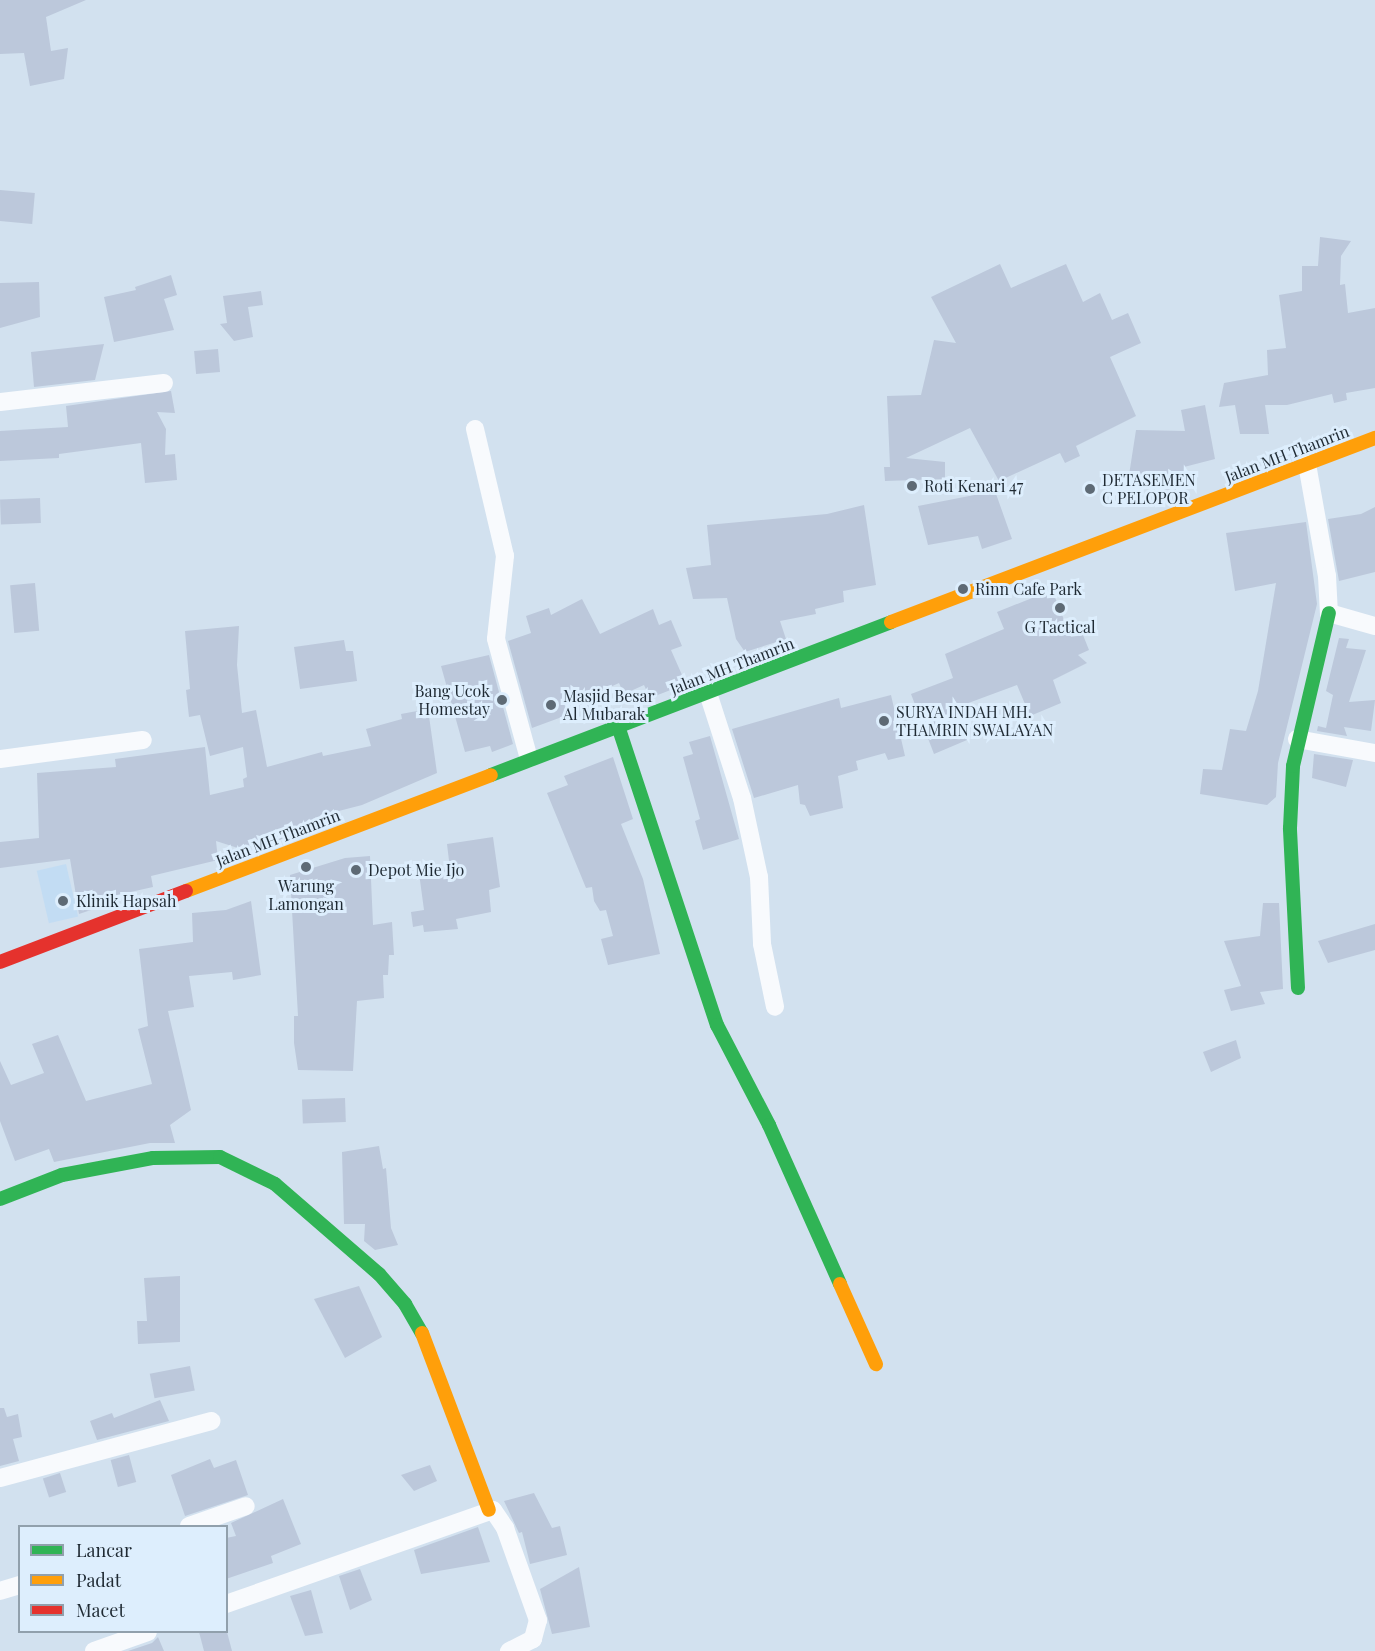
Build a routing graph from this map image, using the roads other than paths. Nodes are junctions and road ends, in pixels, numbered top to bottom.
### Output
1 (164, 383) dead end
2 (0, 402) edge
3 (475, 429) dead end
4 (1375, 438) edge
5 (1307, 464) junction
6 (1329, 613) junction
7 (1375, 626) edge
8 (708, 693) junction
9 (618, 726) junction
10 (1298, 739) junction
11 (143, 740) dead end
12 (1375, 753) edge
13 (0, 759) edge
14 (529, 759) junction
15 (0, 962) edge
16 (1298, 988) dead end
17 (775, 1007) dead end
18 (0, 1199) edge
19 (876, 1365) dead end
20 (211, 1421) dead end
21 (0, 1478) edge
22 (246, 1506) dead end
23 (489, 1510) junction
24 (194, 1525) edge
25 (18, 1586) edge
26 (0, 1591) edge
27 (228, 1603) edge
28 (145, 1633) edge
29 (94, 1651) edge
30 (509, 1651) edge

1 - 2 street
3 - 14 street
4 - 5 street, Jalan MH Thamrin
5 - 6 street
5 - 8 street, Jalan MH Thamrin
6 - 7 street
6 - 10 street
8 - 9 street, Jalan MH Thamrin
8 - 17 street
9 - 14 street, Jalan MH Thamrin
9 - 19 street
10 - 12 street
10 - 16 street
11 - 13 street
14 - 15 street, Jalan MH Thamrin
18 - 23 street
20 - 21 street
22 - 24 street
23 - 27 street
23 - 30 street
25 - 26 street
28 - 29 street

